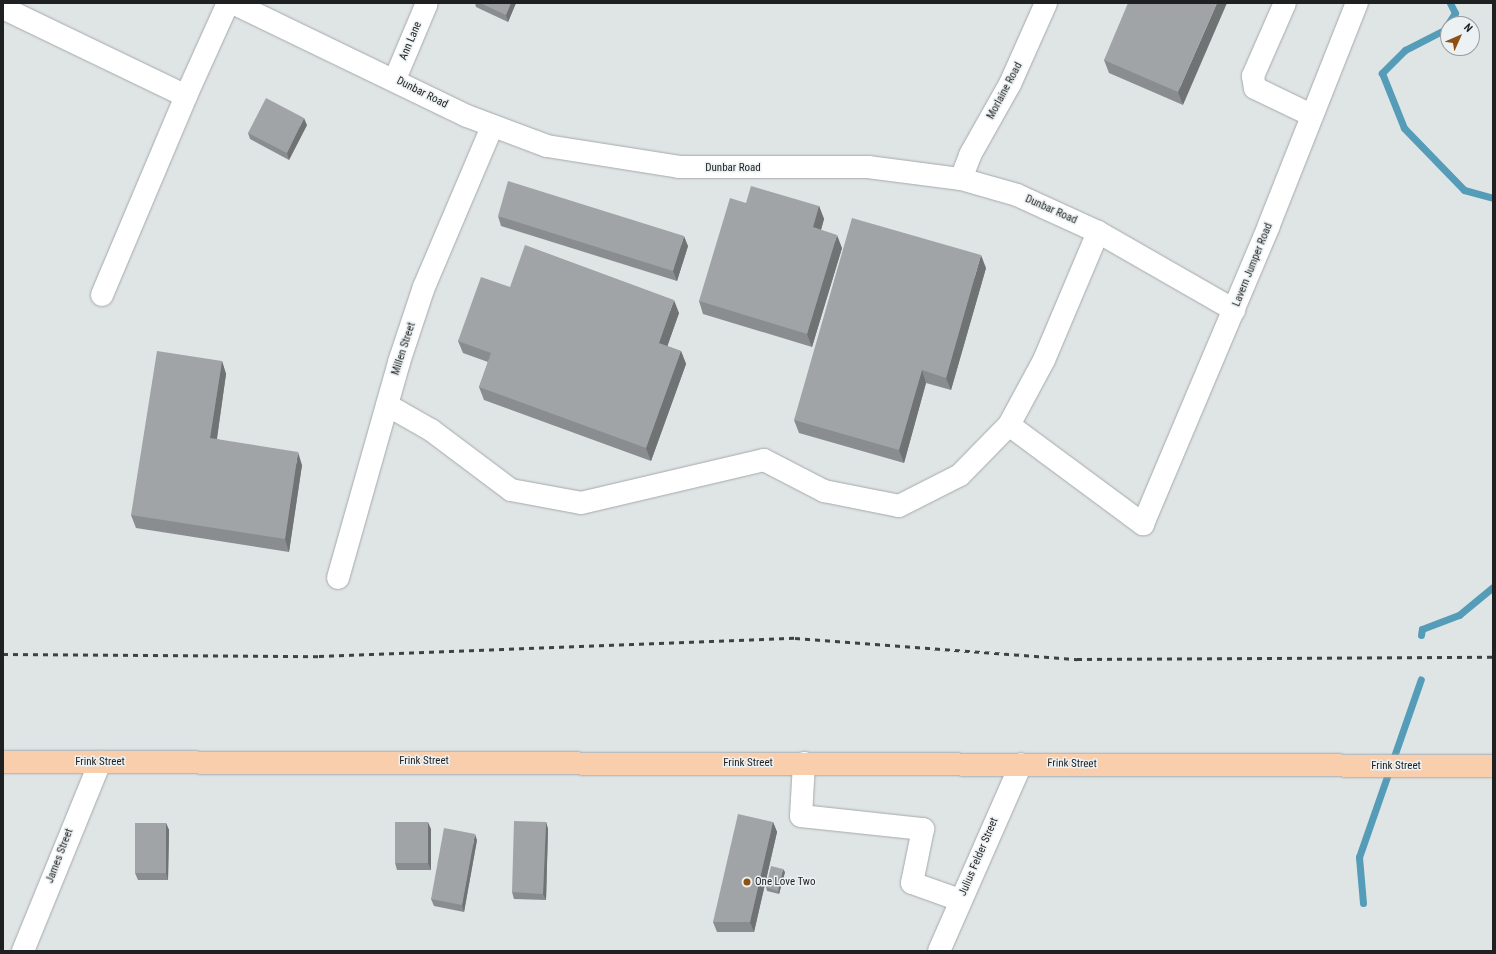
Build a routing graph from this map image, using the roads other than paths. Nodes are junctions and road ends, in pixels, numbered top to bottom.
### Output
1 (228, 3) edge
2 (233, 3) edge
3 (426, 3) edge
4 (1046, 3) edge
5 (1285, 3) edge
6 (1357, 3) edge
7 (3, 8) edge
8 (394, 79) junction
9 (186, 96) junction
10 (1311, 115) junction
11 (492, 127) junction
12 (961, 179) junction
13 (1098, 232) junction
14 (102, 296) dead end
15 (1234, 310) junction
16 (387, 405) junction
17 (1009, 425) junction
18 (338, 578) dead end
19 (3, 762) edge
20 (100, 762) junction
21 (804, 763) junction
22 (1021, 764) junction
23 (1493, 766) edge
24 (960, 900) junction
25 (23, 951) edge
26 (939, 951) edge

1 - 9 street
2 - 8 street, Dunbar Road
3 - 8 street, Ann Lane
4 - 12 street, Morlaine Road
5 - 10 street
6 - 10 street, Lavern Jumper Road
7 - 9 street
8 - 11 street, Dunbar Road
9 - 14 street
10 - 15 street, Lavern Jumper Road
11 - 12 street, Dunbar Road
11 - 16 street, Millen Street
12 - 13 street, Dunbar Road
13 - 15 street, Dunbar Road
13 - 17 street
15 - 17 street, Lavern Jumper Road
16 - 17 street
16 - 18 street, Millen Street
19 - 20 main road, Frink Street
20 - 21 main road, Frink Street
20 - 25 street, James Street
21 - 22 main road, Frink Street
21 - 24 street
22 - 23 main road, Frink Street
22 - 24 street, Julius Felder Street
24 - 26 street, Julius Felder Street

